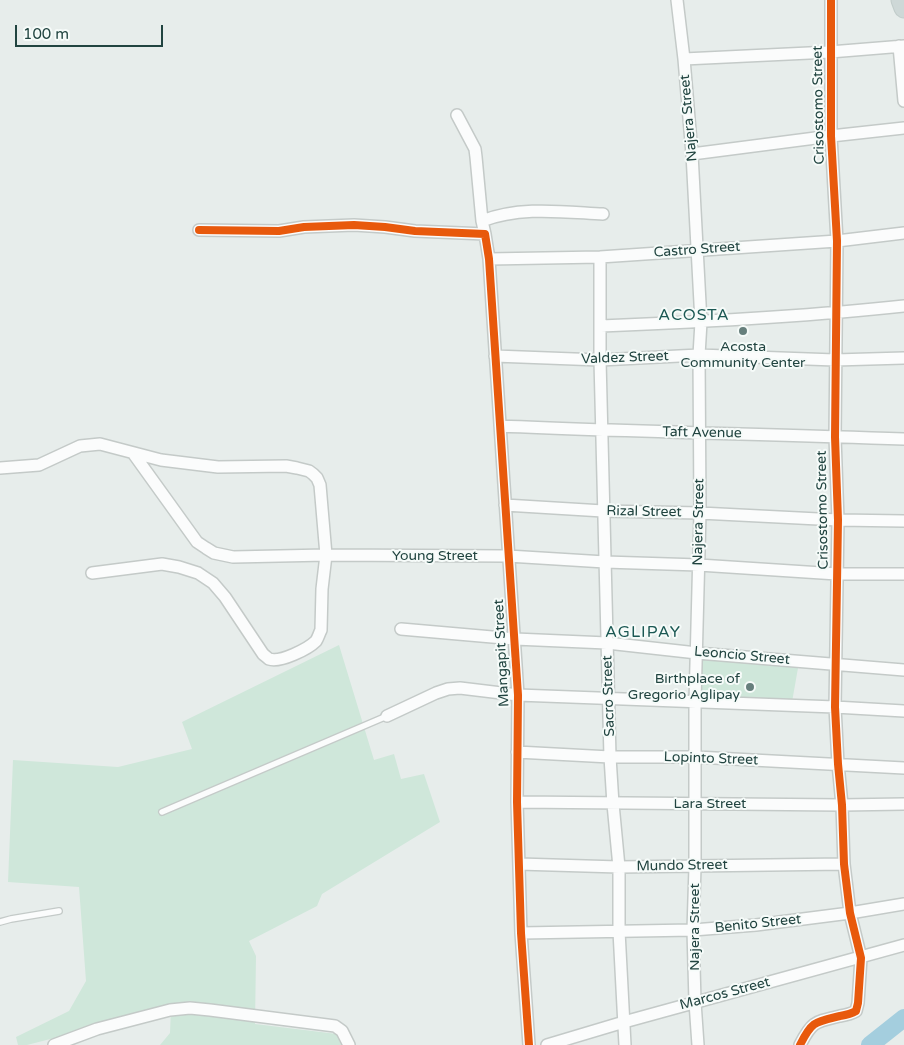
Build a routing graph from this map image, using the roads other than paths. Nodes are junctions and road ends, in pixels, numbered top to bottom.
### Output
1 (677, 0) edge
2 (831, 0) edge
3 (901, 0) edge
4 (904, 8) edge
5 (902, 46) edge
6 (830, 52) junction
7 (684, 59) junction
8 (904, 101) edge
9 (457, 115) dead end
10 (904, 128) edge
11 (831, 136) junction
12 (692, 154) junction
13 (603, 214) dead end
14 (482, 221) junction
15 (199, 230) dead end
16 (904, 233) edge
17 (485, 234) junction
18 (837, 240) junction
19 (698, 250) junction
20 (600, 257) junction
21 (489, 259) junction
22 (904, 306) edge
23 (836, 313) junction
24 (701, 322) junction
25 (601, 326) junction
26 (699, 355) junction
27 (495, 356) junction
28 (904, 358) edge
29 (600, 360) junction
30 (835, 360) junction
31 (500, 426) junction
32 (602, 430) junction
33 (700, 432) junction
34 (835, 437) junction
35 (904, 440) edge
36 (133, 454) junction
37 (0, 468) edge
38 (505, 505) junction
39 (603, 511) junction
40 (700, 513) junction
41 (838, 520) junction
42 (904, 521) edge
43 (326, 555) junction
44 (508, 556) junction
45 (606, 562) junction
46 (698, 565) junction
47 (92, 574) dead end
48 (837, 574) junction
49 (904, 574) edge
50 (401, 629) dead end
51 (515, 639) junction
52 (607, 643) junction
53 (697, 652) junction
54 (836, 664) junction
55 (904, 670) edge
56 (518, 694) junction
57 (609, 698) junction
58 (695, 702) junction
59 (835, 707) junction
60 (904, 711) edge
61 (387, 716) joint
62 (517, 752) junction
63 (610, 757) junction
64 (696, 758) junction
65 (838, 764) junction
66 (904, 768) edge
67 (517, 802) junction
68 (613, 804) junction
69 (695, 804) junction
70 (904, 804) edge
71 (842, 805) junction
72 (162, 812) dead end
73 (519, 864) junction
74 (844, 864) junction
75 (695, 866) junction
76 (618, 867) junction
77 (904, 904) edge
78 (59, 910) dead end
79 (850, 913) junction
80 (0, 922) edge
81 (693, 930) junction
82 (619, 931) junction
83 (521, 933) junction
84 (904, 945) edge
85 (861, 958) junction
86 (695, 1002) junction
87 (624, 1022) junction
88 (54, 1045) edge
89 (349, 1045) edge
90 (529, 1045) edge
91 (547, 1045) edge
92 (625, 1045) edge
93 (698, 1045) edge
94 (800, 1045) edge

1 - 7 street, Najera Street
2 - 6 street, Crisostomo Street
3 - 4 main road
5 - 6 street
5 - 8 street
6 - 7 street
6 - 11 street, Crisostomo Street
7 - 12 street, Najera Street
9 - 14 street, Mangapit Street
10 - 11 street
11 - 12 street
11 - 18 street, Crisostomo Street
12 - 19 street, Najera Street
13 - 14 street
14 - 17 street, Mangapit Street
15 - 17 street
16 - 18 street, Castro Street
17 - 21 street, Mangapit Street
18 - 19 street, Castro Street
18 - 23 street, Crisostomo Street
19 - 20 street, Castro Street
19 - 24 street, Najera Street
20 - 21 street, Castro Street
20 - 25 street, Sacro Street
21 - 27 street, Mangapit Street
22 - 23 street
23 - 24 street
23 - 30 street, Crisostomo Street
24 - 25 street
24 - 26 street, Najera Street
25 - 29 street, Sacro Street
26 - 29 street, Valdez Street
26 - 30 street, Valdez Street
26 - 33 street, Najera Street
27 - 29 street, Valdez Street
27 - 31 street, Mangapit Street
28 - 30 street, Valdez Street
29 - 32 street, Sacro Street
30 - 34 street, Crisostomo Street
31 - 32 street, Taft Avenue
31 - 38 street, Mangapit Street
32 - 33 street, Taft Avenue
32 - 39 street, Sacro Street
33 - 34 street, Taft Avenue
33 - 40 street, Najera Street
34 - 35 street, Taft Avenue
34 - 41 street, Crisostomo Street
36 - 37 street
36 - 43 street, Young Street
36 - 43 street
38 - 39 street, Rizal Street
38 - 44 street, Mangapit Street
39 - 40 street, Rizal Street
39 - 45 street, Sacro Street
40 - 41 street, Rizal Street
40 - 46 street, Najera Street
41 - 42 street, Rizal Street
41 - 48 street, Crisostomo Street
43 - 44 street, Young Street
43 - 47 street
44 - 45 street, Young Street
44 - 51 street, Mangapit Street
45 - 46 street, Young Street
45 - 52 street, Sacro Street
46 - 48 street, Young Street
46 - 53 street, Najera Street
48 - 49 street, Young Street
48 - 54 street, Crisostomo Street
50 - 51 street, Leoncio Street
51 - 52 street, Leoncio Street
51 - 56 street, Mangapit Street
52 - 53 street, Leoncio Street
52 - 57 street, Sacro Street
53 - 54 street, Leoncio Street
53 - 58 street, Najera Street
54 - 55 street, Leoncio Street
54 - 59 street, Crisostomo Street
56 - 57 street
56 - 61 street
56 - 62 street, Mangapit Street
57 - 58 street
57 - 63 street, Sacro Street
58 - 59 street
58 - 64 street, Najera Street
59 - 60 street
59 - 65 street, Crisostomo Street
61 - 72 lane
62 - 63 street, Lopinto Street
62 - 67 street, Mangapit Street
63 - 64 street, Lopinto Street
63 - 68 street, Sacro Street
64 - 65 street, Lopinto Street
64 - 69 street, Najera Street
65 - 66 street, Lopinto Street
65 - 71 street, Crisostomo Street
67 - 68 street, Lara Street
67 - 73 street, Mangapit Street
68 - 69 street, Lara Street
68 - 76 street, Sacro Street
69 - 71 street, Lara Street
69 - 75 street, Najera Street
70 - 71 street, Lara Street
71 - 74 street, Crisostomo Street
73 - 76 street, Mundo Street
73 - 83 street, Mangapit Street
74 - 75 street, Mundo Street
74 - 79 street, Crisostomo Street
75 - 76 street, Mundo Street
75 - 81 street, Najera Street
76 - 82 street, Sacro Street
77 - 79 street, Benito Street
78 - 80 lane
79 - 81 street, Benito Street
79 - 85 street, Crisostomo Street
81 - 82 street, Benito Street
81 - 86 street, Najera Street
82 - 83 street, Benito Street
82 - 87 street, Sacro Street
83 - 90 street, Mangapit Street
84 - 85 street, Marcos Street
85 - 86 street, Marcos Street
85 - 94 street, Crisostomo Street
86 - 87 street, Marcos Street
86 - 93 street, Najera Street
87 - 91 street, Marcos Street
87 - 92 street, Sacro Street
88 - 89 street

